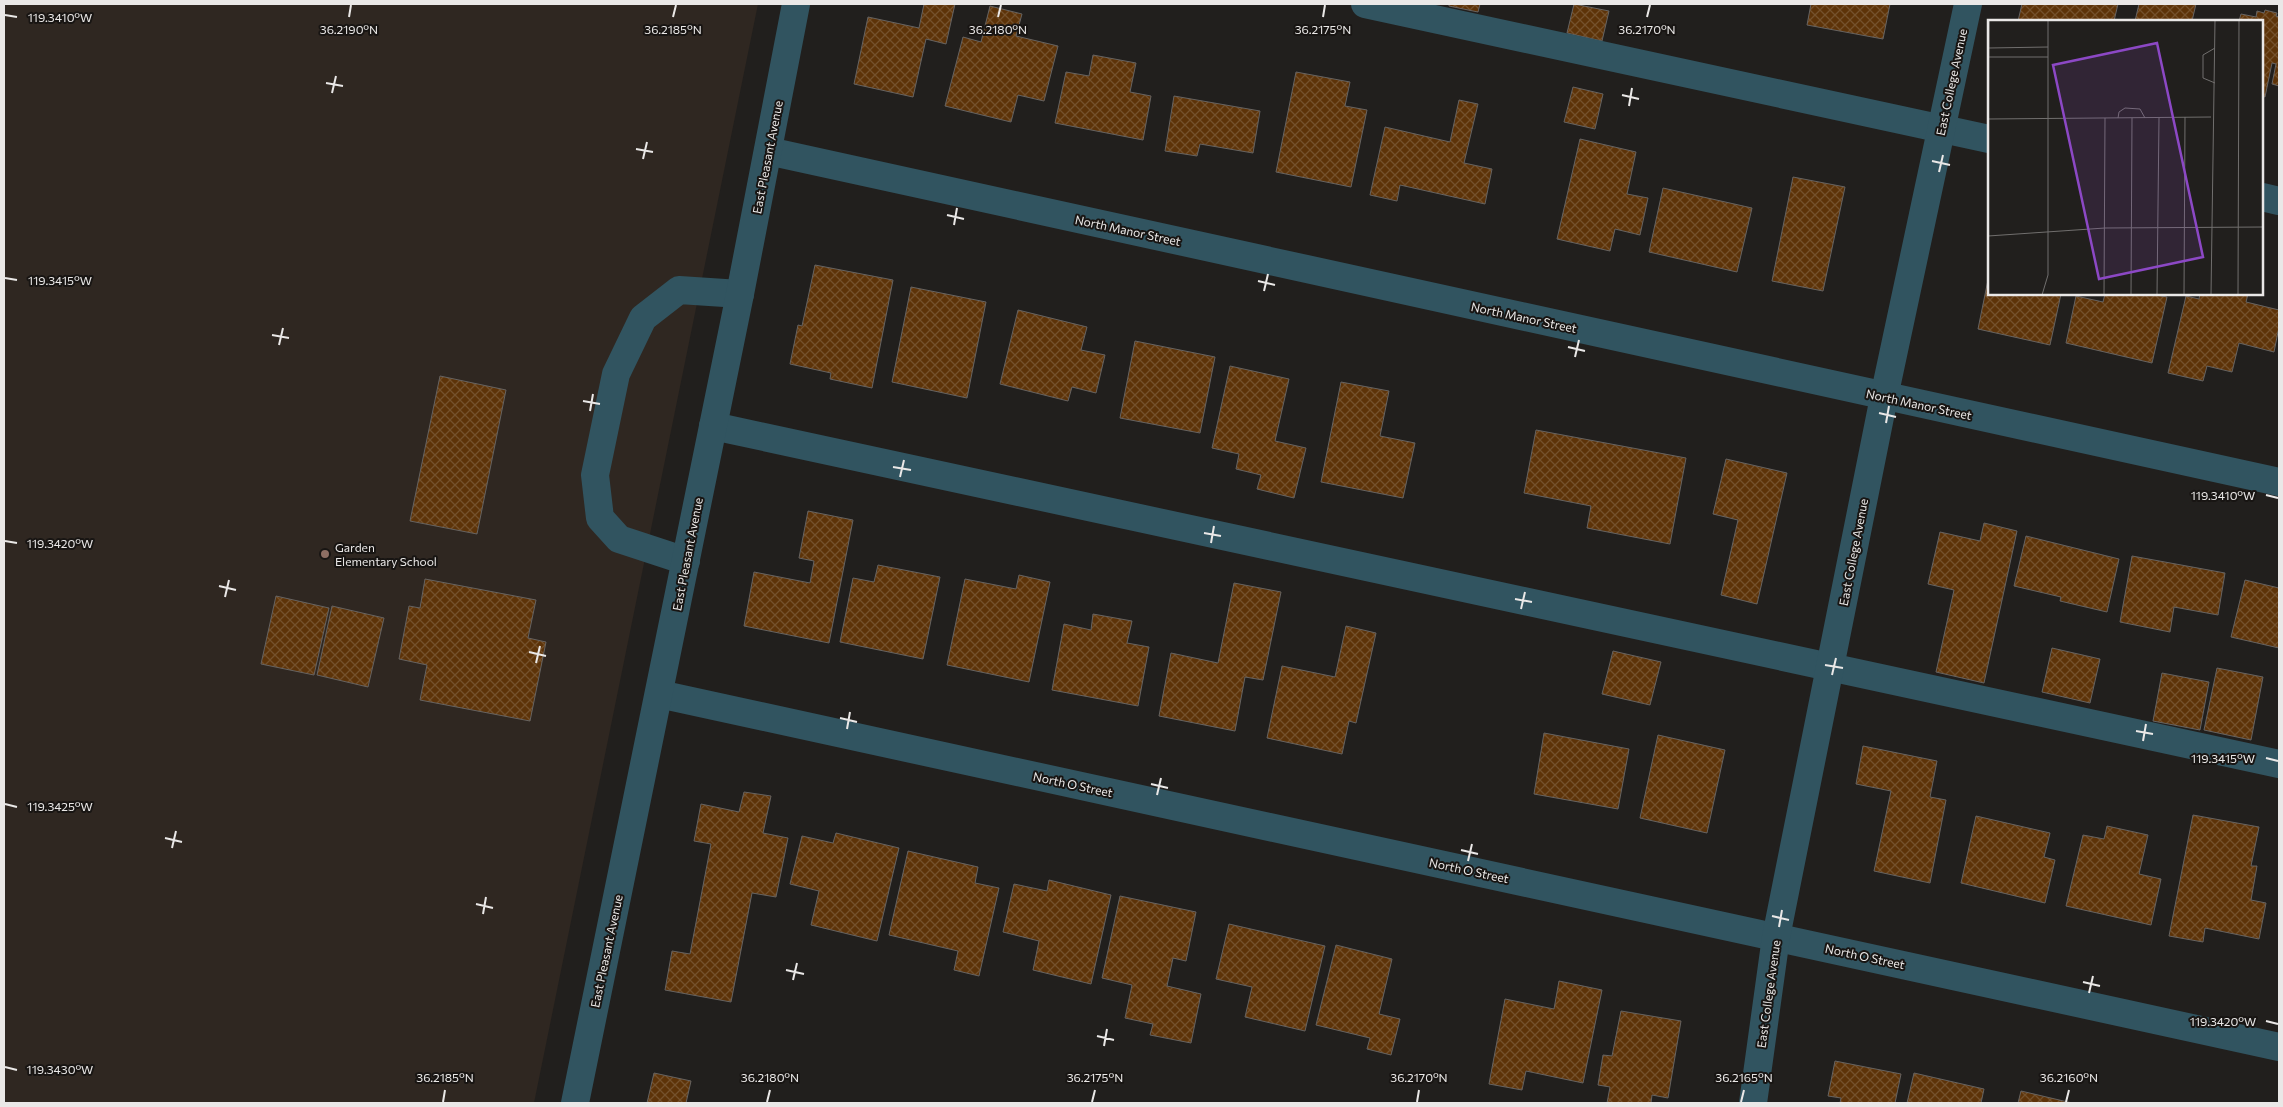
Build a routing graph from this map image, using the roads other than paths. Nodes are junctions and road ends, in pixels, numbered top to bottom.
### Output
1 (796, 4) edge
2 (1365, 4) edge
3 (1968, 4) edge
4 (1941, 128) junction
5 (1988, 139) edge
6 (768, 151) junction
7 (2263, 197) edge
8 (2279, 201) edge
9 (740, 294) junction
10 (1884, 397) junction
11 (713, 426) junction
12 (2279, 482) edge
13 (686, 561) junction
14 (1830, 666) junction
15 (659, 694) junction
16 (2279, 764) edge
17 (1776, 937) junction
18 (2279, 1047) edge
19 (575, 1103) edge
20 (1753, 1103) edge

1 - 6 street, East Pleasant Avenue
2 - 4 street
3 - 4 street, East College Avenue
4 - 5 street
4 - 10 street, East College Avenue
6 - 9 street, East Pleasant Avenue
6 - 10 street, North Manor Street
7 - 8 street
9 - 11 street, East Pleasant Avenue
9 - 13 street
10 - 12 street, North Manor Street
10 - 14 street, East College Avenue
11 - 13 street, East Pleasant Avenue
11 - 14 street
13 - 15 street, East Pleasant Avenue
14 - 16 street
14 - 17 street, East College Avenue
15 - 17 street, North O Street
15 - 19 street, East Pleasant Avenue
17 - 18 street, North O Street
17 - 20 street, East College Avenue

